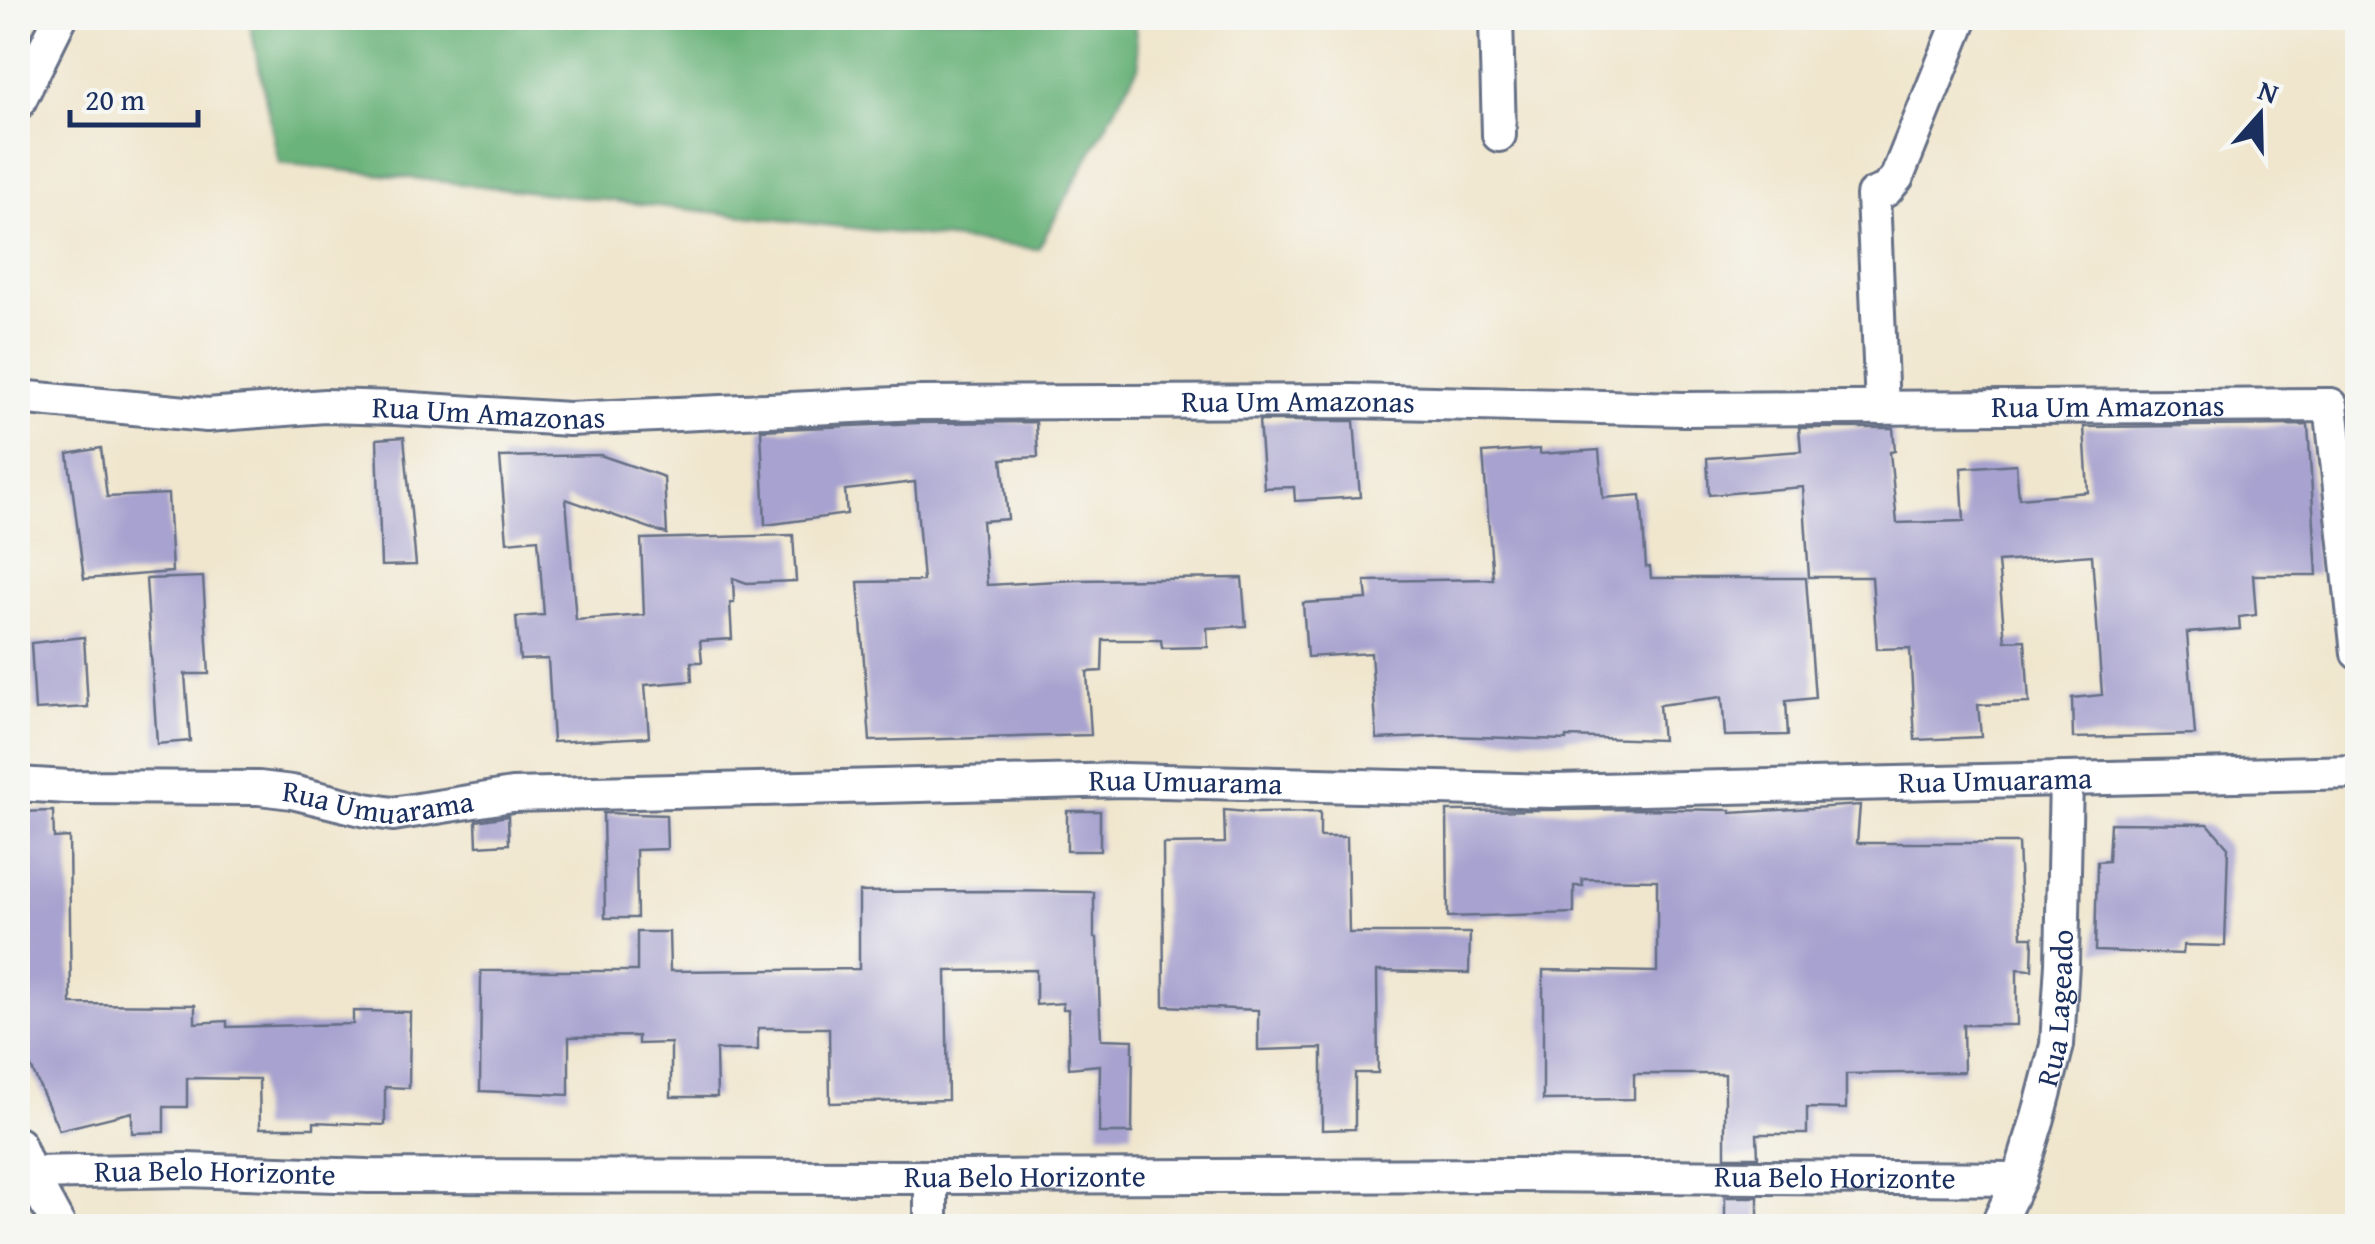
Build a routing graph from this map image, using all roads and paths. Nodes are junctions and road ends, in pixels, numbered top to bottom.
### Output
1 (60, 18) edge
2 (1496, 18) edge
3 (1961, 18) edge
4 (18, 103) edge
5 (1499, 135) dead end
6 (18, 398) edge
7 (1882, 408) junction
8 (2358, 654) edge
9 (2358, 772) edge
10 (2066, 780) junction
11 (18, 784) edge
12 (24, 1158) edge
13 (931, 1177) junction
14 (2019, 1179) junction
15 (60, 1226) edge
16 (931, 1226) edge
17 (1998, 1226) edge

1 - 4 street
2 - 5 street
3 - 7 street
6 - 7 street, Rua Um Amazonas
7 - 8 street, Rua Um Amazonas
9 - 10 street, Rua Umuarama
10 - 11 street, Rua Umuarama
10 - 14 street, Rua Lageado
12 - 13 street, Rua Belo Horizonte
12 - 15 street
13 - 14 street, Rua Belo Horizonte
13 - 16 street
14 - 17 street, Rua Lageado

